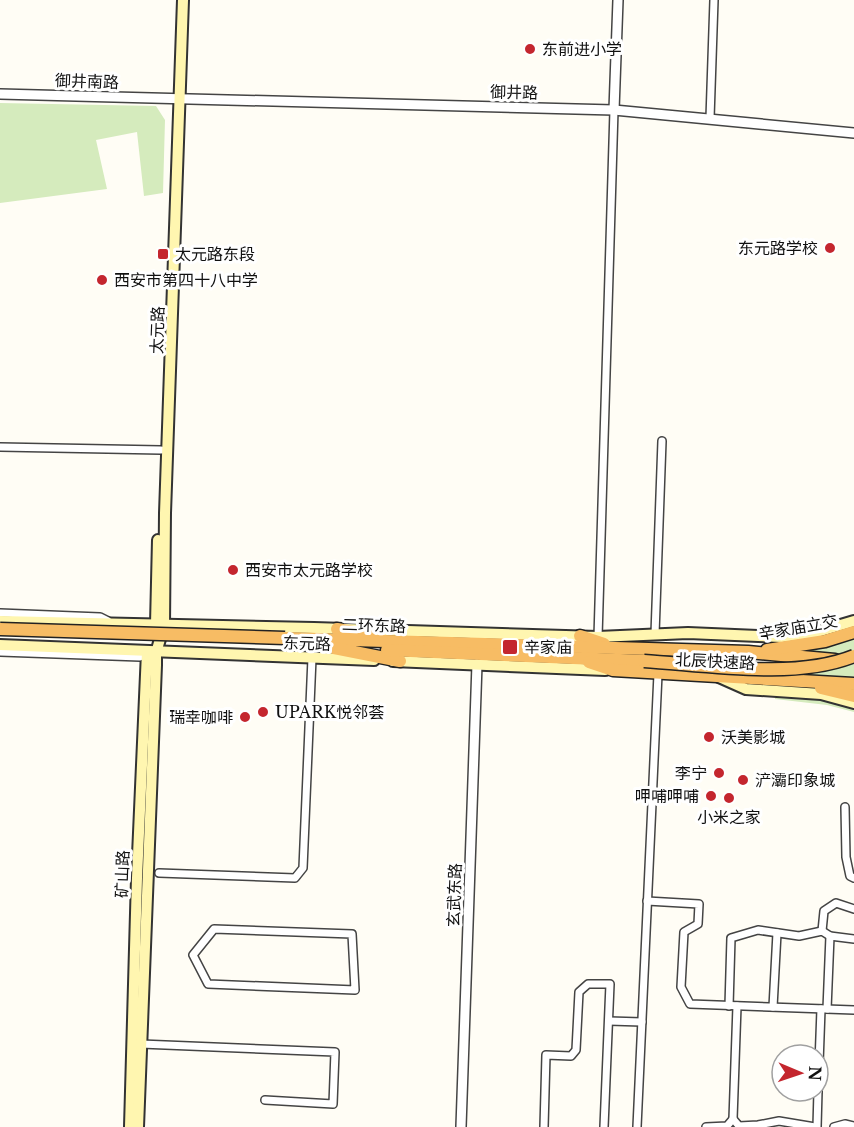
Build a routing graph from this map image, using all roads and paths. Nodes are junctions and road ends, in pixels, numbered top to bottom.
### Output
1 (176, 0) edge
2 (183, 0) edge
3 (613, 0) edge
4 (618, 0) edge
5 (714, 0) edge
6 (0, 94) edge
7 (176, 99) junction
8 (611, 110) junction
9 (710, 118) junction
10 (854, 133) edge
11 (662, 441) dead end
12 (0, 447) edge
13 (161, 450) junction
14 (0, 613) edge
15 (0, 621) edge
16 (854, 621) edge
17 (113, 624) junction
18 (160, 625) junction
19 (0, 629) edge
20 (337, 629) junction
21 (655, 634) junction
22 (850, 634) edge
23 (580, 636) junction
24 (0, 637) edge
25 (598, 637) junction
26 (284, 642) junction
27 (403, 642) junction
28 (0, 645) edge
29 (334, 648) junction
30 (616, 648) junction
31 (0, 652) edge
32 (152, 652) junction
33 (748, 652) junction
34 (576, 657) junction
35 (312, 658) junction
36 (854, 658) edge
37 (400, 661) junction
38 (477, 664) junction
39 (613, 670) junction
40 (658, 674) junction
41 (719, 677) junction
42 (787, 681) junction
43 (854, 684) edge
44 (854, 696) edge
45 (854, 703) edge
46 (845, 807) dead end
47 (159, 873) dead end
48 (854, 878) edge
49 (647, 901) junction
50 (854, 909) edge
51 (822, 931) junction
52 (777, 933) junction
53 (352, 934) joint
54 (830, 936) junction
55 (854, 939) edge
56 (729, 1006) junction
57 (737, 1006) junction
58 (773, 1007) junction
59 (824, 1009) junction
60 (854, 1010) edge
61 (609, 1021) junction
62 (642, 1022) junction
63 (822, 1043) edge
64 (141, 1044) junction
65 (265, 1100) dead end
66 (817, 1103) edge
67 (733, 1119) junction
68 (727, 1126) edge
69 (739, 1126) edge
70 (854, 1126) edge
71 (130, 1127) edge
72 (138, 1127) edge
73 (461, 1127) edge
74 (544, 1127) edge
75 (604, 1127) edge
76 (637, 1127) edge
77 (706, 1127) edge
78 (816, 1127) edge
79 (834, 1127) edge

1 - 7 main road, 太元路
2 - 7 main road, 太元路
3 - 8 street
4 - 8 street
5 - 9 street
6 - 7 street, 御井南路
7 - 8 street, 御井路
7 - 13 main road, 太元路
7 - 18 main road, 太元路
8 - 9 street, 御井路
8 - 25 street
9 - 10 street, 御井路
11 - 21 street
12 - 13 street
13 - 18 main road, 太元路
14 - 17 street
15 - 17 main road, 东元路
16 - 21 main road, 东元路
17 - 18 main road, 东元路
18 - 20 main road, 东元路
18 - 32 main road, 矿山路
19 - 26 highway, 二环东路, bridge
20 - 23 main road, 东元路
20 - 27 highway
21 - 25 main road, 东元路
22 - 33 highway, 辛家庙立交
23 - 25 main road, 东元路
23 - 30 highway
24 - 26 highway, 二环东路
26 - 27 highway, 二环东路
26 - 29 highway
27 - 30 highway, 二环东路
28 - 32 main road, 东元路
29 - 34 highway
29 - 37 highway
30 - 33 highway, 二环东路
31 - 32 street
32 - 35 main road, 东元路
32 - 64 main road, 矿山路
32 - 71 main road, 矿山路
33 - 36 highway, 北辰快速路
34 - 36 highway, bridge
34 - 39 highway, 北辰快速路
35 - 37 main road, 东元路
35 - 47 street
37 - 38 main road, 东元路
38 - 39 main road, 东元路
38 - 73 street, 玄武东路
39 - 40 highway, 北辰快速路
40 - 41 highway, 北辰快速路
40 - 49 street
41 - 42 highway, 北辰快速路
41 - 45 main road
42 - 43 highway, 北辰快速路
42 - 44 highway
46 - 48 street
49 - 56 street
49 - 62 street
50 - 51 street
51 - 52 street
51 - 54 street
52 - 56 street
52 - 58 street
53 - 53 street
54 - 55 street
54 - 59 street
56 - 57 street
57 - 58 street
57 - 67 street
58 - 59 street
59 - 60 street
59 - 63 street
61 - 62 street
61 - 74 street
61 - 75 street
62 - 76 street
64 - 65 street
64 - 72 main road, 矿山路
66 - 78 street
67 - 68 street
67 - 69 street
68 - 77 street
69 - 78 street
70 - 79 street

